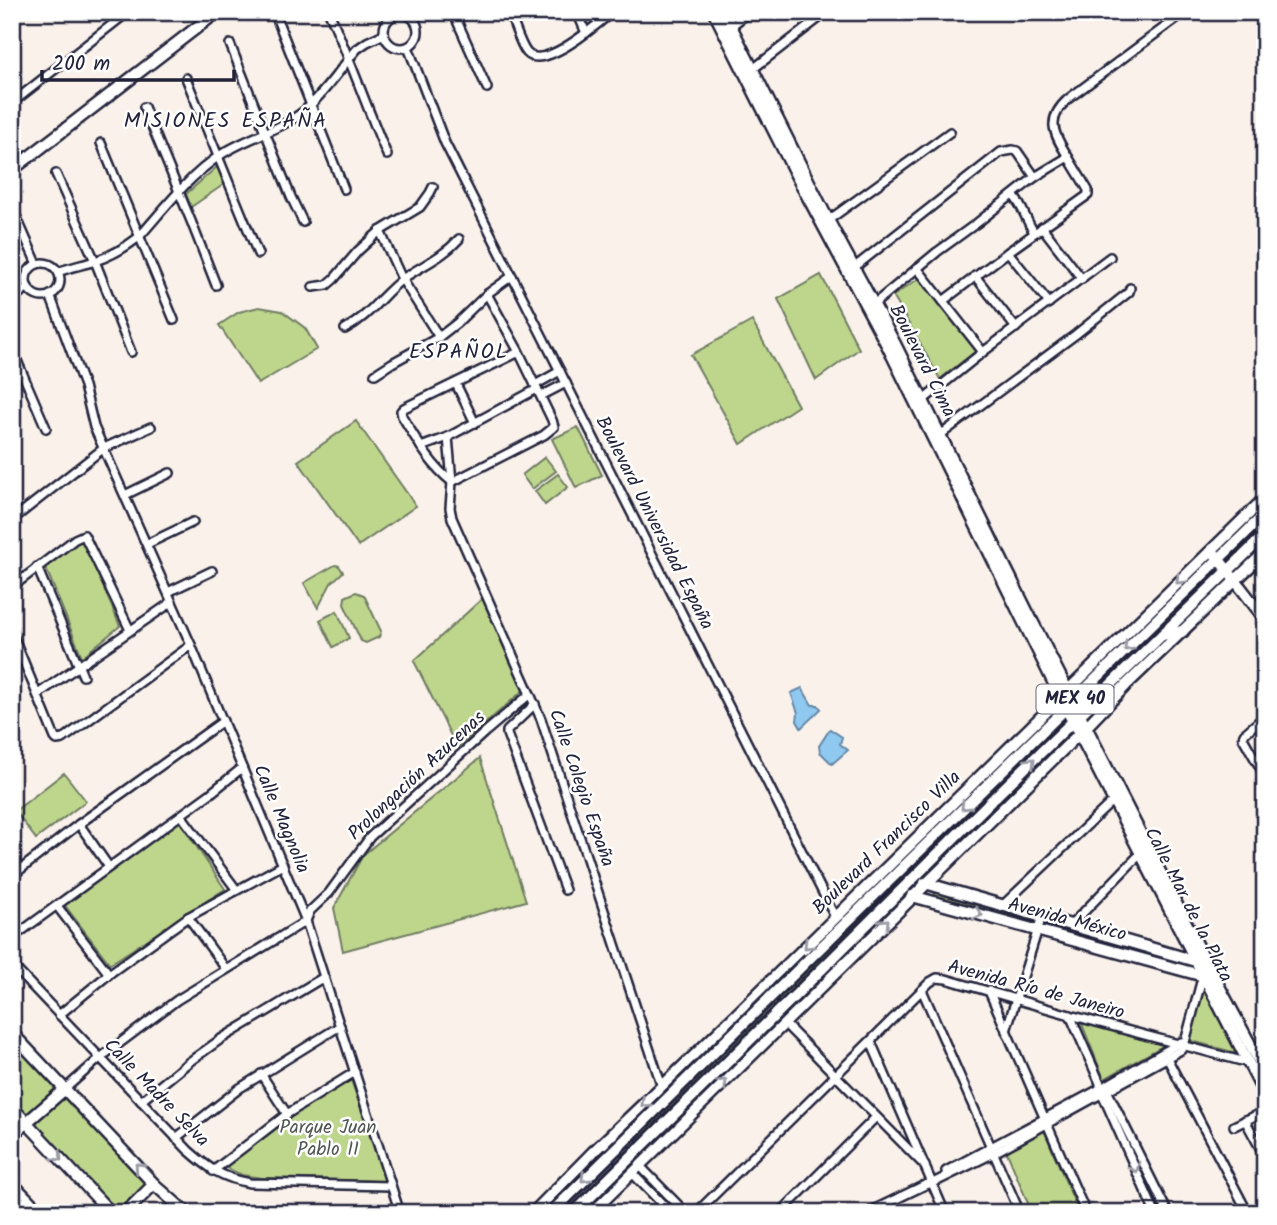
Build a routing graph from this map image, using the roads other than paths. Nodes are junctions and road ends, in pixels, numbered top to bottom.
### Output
1 (128, 12) edge
2 (218, 12) edge
3 (329, 12) edge
4 (453, 12) edge
5 (509, 12) edge
6 (577, 12) edge
7 (612, 12) edge
8 (713, 12) edge
9 (724, 12) edge
10 (749, 12) edge
11 (827, 12) edge
12 (1185, 12) edge
13 (275, 14) edge
14 (395, 14) edge
15 (415, 15) edge
16 (727, 29) junction
17 (586, 33) junction
18 (384, 34) junction
19 (230, 44) dead end
20 (408, 47) junction
21 (349, 58) junction
22 (753, 69) junction
23 (186, 78) dead end
24 (487, 88) dead end
25 (12, 103) edge
26 (311, 104) junction
27 (144, 107) dead end
28 (950, 132) dead end
29 (266, 133) junction
30 (101, 143) dead end
31 (387, 155) dead end
32 (219, 156) junction
33 (1068, 157) junction
34 (12, 170) edge
35 (56, 174) dead end
36 (800, 174) junction
37 (1035, 177) junction
38 (433, 187) dead end
39 (344, 189) dead end
40 (179, 192) junction
41 (1013, 195) junction
42 (12, 207) edge
43 (303, 222) dead end
44 (825, 222) junction
45 (1038, 230) junction
46 (380, 231) junction
47 (139, 237) junction
48 (459, 239) dead end
49 (1008, 252) junction
50 (258, 254) dead end
51 (1110, 257) dead end
52 (95, 261) junction
53 (37, 264) junction
54 (917, 268) junction
55 (851, 270) junction
56 (58, 272) junction
57 (512, 276) junction
58 (975, 276) junction
59 (1082, 278) junction
60 (402, 279) junction
61 (216, 285) dead end
62 (28, 287) junction
63 (313, 287) dead end
64 (1130, 288) dead end
65 (487, 294) junction
66 (50, 295) junction
67 (12, 299) edge
68 (943, 300) junction
69 (1049, 303) junction
70 (874, 304) junction
71 (174, 320) dead end
72 (1016, 328) junction
73 (345, 329) dead end
74 (439, 337) junction
75 (12, 349) edge
76 (131, 352) dead end
77 (519, 352) junction
78 (983, 352) junction
79 (560, 372) junction
80 (374, 374) dead end
81 (566, 383) junction
82 (456, 384) junction
83 (538, 390) junction
84 (919, 403) junction
85 (475, 423) junction
86 (151, 427) dead end
87 (46, 428) dead end
88 (448, 437) junction
89 (937, 438) junction
90 (421, 447) junction
91 (104, 448) junction
92 (170, 473) dead end
93 (452, 482) junction
94 (125, 495) junction
95 (1265, 498) edge
96 (1265, 514) edge
97 (12, 520) edge
98 (193, 522) dead end
99 (1265, 535) edge
100 (147, 544) junction
101 (1265, 552) edge
102 (1215, 554) junction
103 (37, 567) junction
104 (212, 571) dead end
105 (1232, 576) junction
106 (12, 587) edge
107 (168, 592) junction
108 (172, 603) junction
109 (1265, 619) edge
110 (131, 630) junction
111 (1183, 631) junction
112 (12, 633) edge
113 (1162, 635) junction
114 (191, 645) junction
115 (78, 666) junction
116 (83, 676) dead end
117 (1115, 682) junction
118 (38, 694) junction
119 (530, 694) junction
120 (1067, 699) junction
121 (1112, 700) junction
122 (535, 704) junction
123 (1265, 716) edge
124 (1077, 719) junction
125 (223, 722) junction
126 (1083, 730) junction
127 (1011, 746) junction
128 (1010, 763) junction
129 (243, 768) junction
130 (1265, 776) edge
131 (1117, 797) junction
132 (181, 815) junction
133 (79, 824) junction
134 (1141, 853) junction
135 (12, 857) edge
136 (283, 865) junction
137 (109, 867) junction
138 (15, 873) edge
139 (925, 883) junction
140 (236, 889) junction
141 (565, 890) dead end
142 (912, 897) junction
143 (1003, 905) junction
144 (57, 906) junction
145 (1042, 916) junction
146 (188, 917) junction
147 (835, 917) junction
148 (306, 920) junction
149 (1071, 925) junction
150 (1038, 930) junction
151 (12, 939) edge
152 (1202, 962) junction
153 (12, 965) edge
154 (226, 969) junction
155 (109, 974) junction
156 (1208, 975) junction
157 (324, 976) junction
158 (922, 990) junction
159 (989, 991) junction
160 (1016, 999) junction
161 (60, 1015) junction
162 (1070, 1015) junction
163 (784, 1023) junction
164 (340, 1026) junction
165 (1006, 1031) junction
166 (12, 1033) edge
167 (870, 1042) junction
168 (1182, 1043) junction
169 (100, 1058) junction
170 (1167, 1058) junction
171 (1249, 1063) junction
172 (355, 1072) junction
173 (261, 1074) junction
174 (835, 1077) junction
175 (1263, 1082) edge
176 (662, 1087) junction
177 (65, 1088) junction
178 (1103, 1089) junction
179 (141, 1101) junction
180 (12, 1107) edge
181 (1265, 1111) edge
182 (287, 1114) junction
183 (876, 1117) junction
184 (1245, 1121) junction
185 (1046, 1122) junction
186 (26, 1123) junction
187 (1234, 1126) dead end
188 (613, 1133) junction
189 (12, 1135) edge
190 (176, 1138) junction
191 (603, 1143) junction
192 (993, 1151) junction
193 (1265, 1157) edge
194 (925, 1166) junction
195 (635, 1169) junction
196 (213, 1171) junction
197 (12, 1181) edge
198 (929, 1183) junction
199 (154, 1184) junction
200 (391, 1186) junction
201 (28, 1198) junction
202 (1265, 1207) edge
203 (13, 1213) edge
204 (43, 1213) edge
205 (111, 1213) edge
206 (125, 1213) edge
207 (189, 1213) edge
208 (400, 1213) edge
209 (533, 1213) edge
210 (551, 1213) edge
211 (574, 1213) edge
212 (591, 1213) edge
213 (671, 1213) edge
214 (686, 1213) edge
215 (696, 1213) edge
216 (780, 1213) edge
217 (867, 1213) edge
218 (945, 1213) edge
219 (1020, 1213) edge
220 (1086, 1213) edge
221 (1155, 1213) edge
222 (1168, 1213) edge
223 (1250, 1213) edge

1 - 25 street
2 - 34 main road
3 - 21 street
4 - 24 street
5 - 17 street
6 - 17 street
7 - 17 street
8 - 16 main road, Boulevard Cima
9 - 16 main road, Boulevard Cima
10 - 16 street
11 - 22 street
12 - 33 street
13 - 26 street
14 - 15 street
14 - 18 street
15 - 20 street
16 - 22 main road, Boulevard Cima
16 - 36 main road, Boulevard Cima
18 - 20 street
18 - 21 street
19 - 29 street
20 - 57 street, Boulevard Universidad España
21 - 26 street
21 - 31 street
22 - 36 main road, Boulevard Cima
23 - 32 street
26 - 29 street
26 - 39 street
27 - 40 street
28 - 44 street
29 - 32 street
29 - 43 street
30 - 47 street
32 - 40 street
32 - 50 street
33 - 37 street
33 - 45 street
35 - 52 street
36 - 44 main road, Boulevard Cima
37 - 41 street
37 - 55 street
38 - 46 street
40 - 47 street
40 - 61 street
41 - 45 street
41 - 54 street
42 - 53 street
44 - 55 main road, Boulevard Cima
45 - 49 street
45 - 59 street
46 - 60 street
46 - 63 street
47 - 52 street
47 - 71 street
48 - 60 street
49 - 58 street
49 - 69 street
51 - 59 street
52 - 56 street
52 - 76 street
53 - 56 street
53 - 62 street
54 - 68 street
54 - 70 street
55 - 70 main road, Boulevard Cima
55 - 84 main road, Boulevard Cima
56 - 66 street
57 - 65 street
57 - 79 street, Boulevard Universidad España
58 - 68 street
58 - 72 street
59 - 69 street
60 - 73 street
60 - 74 street
62 - 66 street
62 - 67 street
64 - 89 street
65 - 74 street
65 - 77 street
66 - 91 street, Calle Magnolia
68 - 78 street
69 - 72 street
70 - 84 main road, Boulevard Cima
72 - 78 street
74 - 80 street
75 - 87 street
77 - 82 street
77 - 83 street
78 - 84 street
79 - 81 street, Boulevard Universidad España
79 - 83 street
81 - 83 street
81 - 147 street, Boulevard Universidad España
82 - 85 street
82 - 90 street
83 - 85 street
83 - 93 street
84 - 89 main road, Boulevard Cima
85 - 88 street
86 - 91 street
88 - 90 street
88 - 93 street
89 - 120 main road, Boulevard Cima
90 - 93 street
91 - 94 street, Calle Magnolia
91 - 97 street
92 - 94 street
93 - 119 street, Calle Colegio España
94 - 100 street, Calle Magnolia
95 - 102 main road, Boulevard Francisco Villa
96 - 102 main road, Boulevard Francisco Villa / MEX 40
98 - 100 street
99 - 105 main road, MEX 40
100 - 107 street, Calle Magnolia
101 - 105 main road
102 - 105 main road
102 -> 120 main road, Boulevard Francisco Villa / MEX 40
103 - 106 street
103 - 110 street
103 - 115 street
104 - 107 street
105 - 109 main road
105 - 111 main road
105 - 113 main road, MEX 40
107 - 108 street, Calle Magnolia
108 - 110 street
108 - 114 street, Calle Magnolia
110 - 115 street
111 - 113 main road
111 - 121 main road
112 - 118 street
113 - 117 main road, MEX 40
114 - 118 street
114 - 125 street, Calle Magnolia
115 - 116 street
115 - 118 street
117 - 121 main road
117 - 124 main road, MEX 40
119 - 122 street, Calle Colegio España
119 - 148 street, Prolongación Azucenas
120 - 124 main road, Boulevard Cima
120 - 127 main road, Boulevard Francisco Villa
120 - 128 main road, Boulevard Francisco Villa / MEX 40
121 - 126 main road
122 - 141 street
122 - 176 street, Calle Colegio España
123 - 130 street
124 - 126 main road, Boulevard Cima
211 -> 124 main road, MEX 40, bridge
125 - 129 street, Calle Magnolia
125 - 133 street
126 - 131 main road, Boulevard Cima
126 - 139 main road
127 - 128 main road
127 - 147 main road, Boulevard Francisco Villa
128 -> 210 main road, Boulevard Francisco Villa / MEX 40, bridge
129 - 132 street
129 - 136 street, Calle Magnolia
131 - 134 main road, Calle Mar de la Plata
131 - 143 street
131 - 152 main road
132 - 137 street
132 - 140 street
133 - 137 street
133 - 138 street
134 - 149 street
134 - 152 main road, Calle Mar de la Plata
135 - 138 street
136 - 140 street
136 - 148 street, Calle Magnolia
137 - 144 street
139 - 142 main road
139 - 143 main road, Avenida México
140 - 146 street
142 -> 150 main road, Avenida México
163 -> 142 main road
143 - 145 main road, Avenida México
144 - 151 street
144 - 155 street
145 - 149 main road, Avenida México
145 - 150 street
146 - 154 street
146 - 155 street
147 -> 176 main road, Boulevard Francisco Villa
148 - 154 street, Prolongación Azucenas
148 - 157 street, Calle Magnolia
149 - 152 main road, Avenida México
150 - 156 main road, Avenida México
150 - 160 street
152 - 156 main road
153 - 161 street, Calle Madre Selva
154 - 169 street, Prolongación Azucenas
155 - 161 street
156 - 168 street
156 - 171 main road, Calle Mar de la Plata
156 - 175 main road
157 - 164 street, Calle Magnolia
157 - 179 street
158 - 159 street, Avenida Río de Janeiro
158 - 167 street, Avenida Río de Janeiro
158 - 192 street
159 - 160 street, Avenida Río de Janeiro
159 - 165 street
160 - 162 street, Avenida Río de Janeiro
160 - 165 street
161 - 169 street, Calle Madre Selva
162 - 168 street, Avenida Río de Janeiro
162 - 178 street
163 - 174 street
195 -> 163 main road
164 - 172 street, Calle Magnolia
164 - 173 street
165 - 185 street
166 - 177 main road
167 - 174 street, Avenida Río de Janeiro
167 - 194 street
168 - 170 street
168 - 171 street, Avenida Río de Janeiro
168 - 178 street
169 - 177 street, Prolongación Azucenas
169 - 179 street, Calle Madre Selva
170 - 178 street
170 - 223 street
171 - 175 main road, Calle Mar de la Plata
172 - 182 street
172 - 200 street, Calle Magnolia
173 - 182 street
173 - 190 street
174 - 183 street
174 - 215 street, Avenida Río de Janeiro
176 -> 188 main road, Boulevard Francisco Villa
177 - 186 main road
199 -> 177 main road
178 - 185 street
178 -> 221 street
178 - 222 street
179 - 190 street, Calle Madre Selva
180 - 186 main road
181 - 184 street
182 - 196 street
183 - 194 street
183 - 216 street
184 - 187 street
184 - 193 street
185 - 192 street
185 - 220 street
186 - 189 main road
186 -> 205 main road
188 - 191 main road, Boulevard Francisco Villa
188 - 195 street
190 - 196 street, Calle Madre Selva
191 - 195 street
191 - 209 main road, Boulevard Francisco Villa
192 - 198 street
192 - 219 street
194 - 198 street
195 - 212 main road
195 - 213 street
195 - 214 street
196 - 200 street, Calle Madre Selva
197 - 201 street
198 - 217 street
198 - 218 street
199 - 206 main road
199 - 207 main road
200 - 208 street, Calle Magnolia
201 - 203 street
201 - 204 street
202 - 223 street

